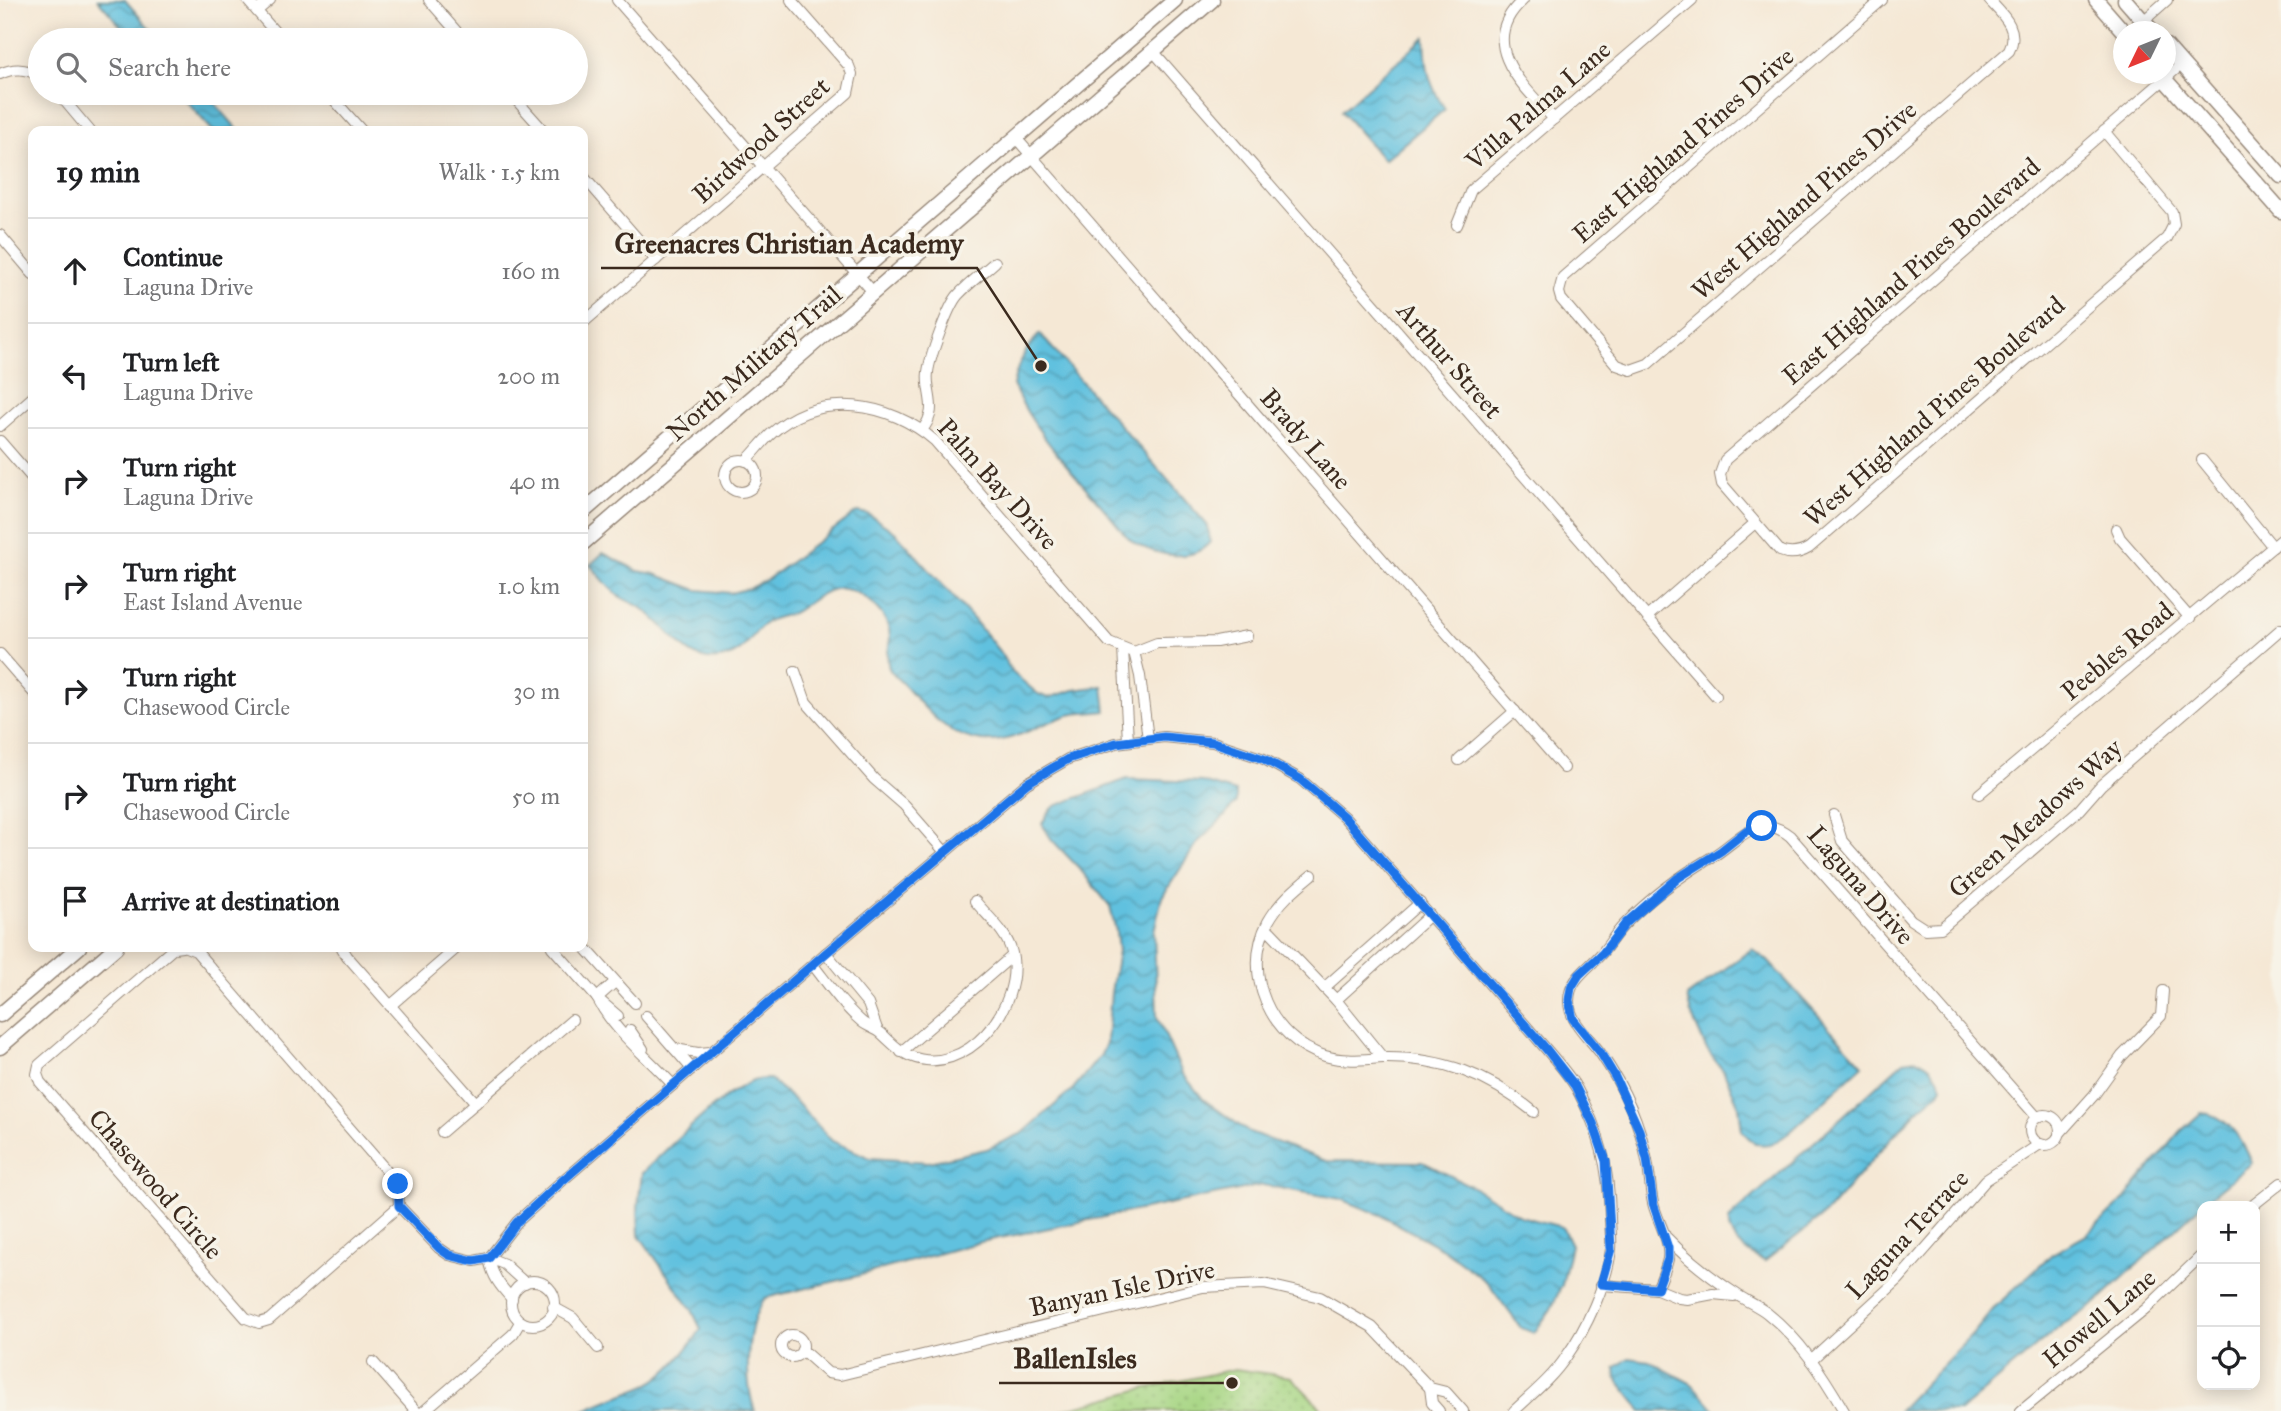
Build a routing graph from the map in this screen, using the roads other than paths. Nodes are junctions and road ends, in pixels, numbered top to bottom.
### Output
1 (247, 0) edge
2 (270, 0) edge
3 (429, 0) edge
4 (617, 0) edge
5 (791, 0) edge
6 (1175, 0) edge
7 (1198, 0) edge
8 (1212, 0) edge
9 (1523, 0) edge
10 (1692, 0) edge
11 (1882, 0) edge
12 (1989, 0) edge
13 (2096, 0) edge
14 (2125, 0) edge
15 (2167, 0) edge
16 (257, 11) junction
17 (2114, 21) edge
18 (2144, 21) edge
19 (2152, 21) edge
20 (1185, 24) junction
21 (272, 28) edge
22 (454, 28) edge
23 (1153, 51) junction
24 (2176, 58) edge
25 (2182, 64) junction
26 (2176, 68) edge
27 (28, 71) edge
28 (0, 74) edge
29 (2154, 84) edge
30 (2170, 84) edge
31 (68, 105) edge
32 (339, 105) edge
33 (521, 105) edge
34 (1554, 119) junction
35 (86, 126) edge
36 (358, 126) edge
37 (540, 126) edge
38 (2104, 131) junction
39 (1016, 138) junction
40 (1032, 157) junction
41 (763, 167) junction
42 (2281, 176) edge
43 (588, 182) edge
44 (2281, 211) edge
45 (1457, 225) dead end
46 (2, 242) edge
47 (656, 260) junction
48 (995, 262) dead end
49 (28, 269) edge
50 (858, 275) junction
51 (874, 293) junction
52 (588, 319) edge
53 (1590, 334) joint
54 (28, 401) edge
55 (0, 426) edge
56 (922, 430) junction
57 (0, 441) edge
58 (2202, 460) dead end
59 (746, 461) dead end
60 (28, 473) edge
61 (588, 508) edge
62 (1755, 523) junction
63 (2116, 529) dead end
64 (588, 539) edge
65 (2277, 543) edge
66 (1647, 617) junction
67 (2190, 618) junction
68 (2281, 629) edge
69 (1247, 636) dead end
70 (1123, 648) junction
71 (1134, 652) junction
72 (0, 654) edge
73 (795, 671) dead end
74 (28, 686) edge
75 (1716, 696) dead end
76 (1515, 711) junction
77 (1148, 739) junction
78 (1128, 741) junction
79 (1459, 760) dead end
80 (1564, 768) dead end
81 (1979, 794) dead end
82 (1834, 815) dead end
83 (946, 852) junction
84 (1312, 875) dead end
85 (975, 901) dead end
86 (1420, 903) junction
87 (1430, 915) junction
88 (1266, 927) junction
89 (588, 951) edge
90 (73, 952) edge
91 (110, 952) edge
92 (169, 952) edge
93 (197, 952) edge
94 (347, 952) edge
95 (451, 952) edge
96 (556, 952) edge
97 (826, 953) junction
98 (1012, 956) junction
99 (813, 965) junction
100 (615, 982) junction
101 (1324, 988) junction
102 (2163, 991) dead end
103 (597, 998) junction
104 (1336, 1000) junction
105 (635, 1003) dead end
106 (390, 1006) junction
107 (0, 1015) edge
108 (646, 1016) dead end
109 (618, 1017) dead end
110 (572, 1020) dead end
111 (877, 1029) junction
112 (630, 1030) dead end
113 (0, 1047) edge
114 (675, 1049) junction
115 (712, 1052) junction
116 (901, 1052) junction
117 (1383, 1058) junction
118 (651, 1060) junction
119 (692, 1069) junction
120 (673, 1085) junction
121 (475, 1103) junction
122 (1534, 1112) dead end
123 (2036, 1116) junction
124 (442, 1132) dead end
125 (2059, 1134) junction
126 (2040, 1144) junction
127 (2281, 1183) edge
128 (2258, 1201) edge
129 (399, 1206) junction
130 (1665, 1237) junction
131 (489, 1258) junction
132 (2197, 1260) edge
133 (525, 1283) junction
134 (1601, 1284) junction
135 (1657, 1289) junction
136 (1741, 1297) junction
137 (512, 1298) junction
138 (553, 1307) junction
139 (520, 1322) junction
140 (598, 1348) dead end
141 (802, 1350) dead end
142 (1811, 1360) junction
143 (373, 1362) dead end
144 (1430, 1388) junction
145 (416, 1411) edge
146 (424, 1411) edge
147 (1439, 1411) edge
148 (1463, 1411) edge
149 (1514, 1411) edge
150 (1844, 1411) edge
151 (2021, 1411) edge

1 - 16 street
2 - 16 street
3 - 22 street
4 - 41 street
5 - 41 street, Birdwood Street
6 - 39 main road, North Military Trail
7 - 20 main road
8 - 20 main road, North Military Trail
9 - 34 street
10 - 34 street, Villa Palma Lane
11 - 53 street, East Highland Pines Drive
12 - 53 street, West Highland Pines Drive
13 - 17 main road
14 - 18 main road
15 - 19 street
16 - 21 street
20 - 23 main road, North Military Trail
23 - 40 main road, North Military Trail
23 - 66 street, Arthur Street
24 - 25 main road
25 - 26 street, East Highland Pines Boulevard
25 - 42 main road
27 - 28 street
29 - 38 street, East Highland Pines Boulevard
30 - 44 main road
31 - 35 street
32 - 36 street
33 - 37 street
34 - 45 street, Villa Palma Lane
38 - 62 street, East Highland Pines Boulevard
38 - 62 street, West Highland Pines Boulevard
39 - 40 street, Brady Lane
39 - 50 main road, North Military Trail
40 - 51 main road, North Military Trail
40 - 76 street, Brady Lane
41 - 47 street, Birdwood Street
41 - 50 street
43 - 47 street
46 - 49 street
47 - 52 street, Birdwood Street
48 - 56 street
50 - 51 street
50 - 61 main road, North Military Trail
51 - 64 main road, North Military Trail
54 - 55 street
56 - 59 street, Palm Bay Drive
56 - 70 street, Palm Bay Drive
57 - 60 street
58 - 65 street
62 - 66 street
63 - 67 street
65 - 67 street, Peebles Road
66 - 75 street, Arthur Street
67 - 81 street, Peebles Road
68 - 82 street, Green Meadows Way
69 - 71 street
70 - 71 street, Palm Bay Drive
70 - 78 street
71 - 77 street
72 - 74 street
73 - 83 street
76 - 79 street
76 - 80 street, Brady Lane
77 - 78 street
77 - 86 street
78 - 83 street
83 - 97 street
84 - 88 street
85 - 98 street
86 - 87 street
86 - 101 street
87 - 104 street
87 - 134 street
88 - 101 street
88 - 117 street
89 - 100 street
90 - 107 main road
91 - 113 main road
92 - 129 street, Chasewood Circle
93 - 129 street, Chasewood Circle
94 - 106 street
95 - 106 street
96 - 103 street
97 - 99 street
97 - 111 street
98 - 116 street
98 - 116 street
99 - 111 street
99 - 115 street
100 - 103 street
100 - 105 street
101 - 104 street
102 - 125 street, Laguna Terrace
103 - 109 street
103 - 118 street
104 - 117 street
106 - 121 street
108 - 114 street
110 - 121 street
111 - 116 street
112 - 118 street
114 - 115 street
114 - 119 street
115 - 119 street
117 - 122 street
118 - 120 street
119 - 120 street
120 - 131 street
121 - 124 street
123 - 125 street
123 - 126 street
123 - 130 street, Laguna Drive
125 - 126 street, Laguna Terrace
126 - 142 street, Laguna Terrace
127 - 128 street
129 - 131 street, Chasewood Circle
130 - 135 street, Laguna Drive
130 - 136 street
131 - 133 street, Chasewood Circle
131 - 137 street
132 - 151 street, Howell Lane
133 - 137 street
133 - 138 street
134 - 135 street
134 - 149 street
135 - 136 street
136 - 142 street
137 - 139 street
138 - 139 street
138 - 140 street
139 - 146 street
141 - 144 street, Banyan Isle Drive
142 - 150 street
143 - 145 street
144 - 147 street, Banyan Isle Drive
144 - 148 street, Banyan Isle Drive

